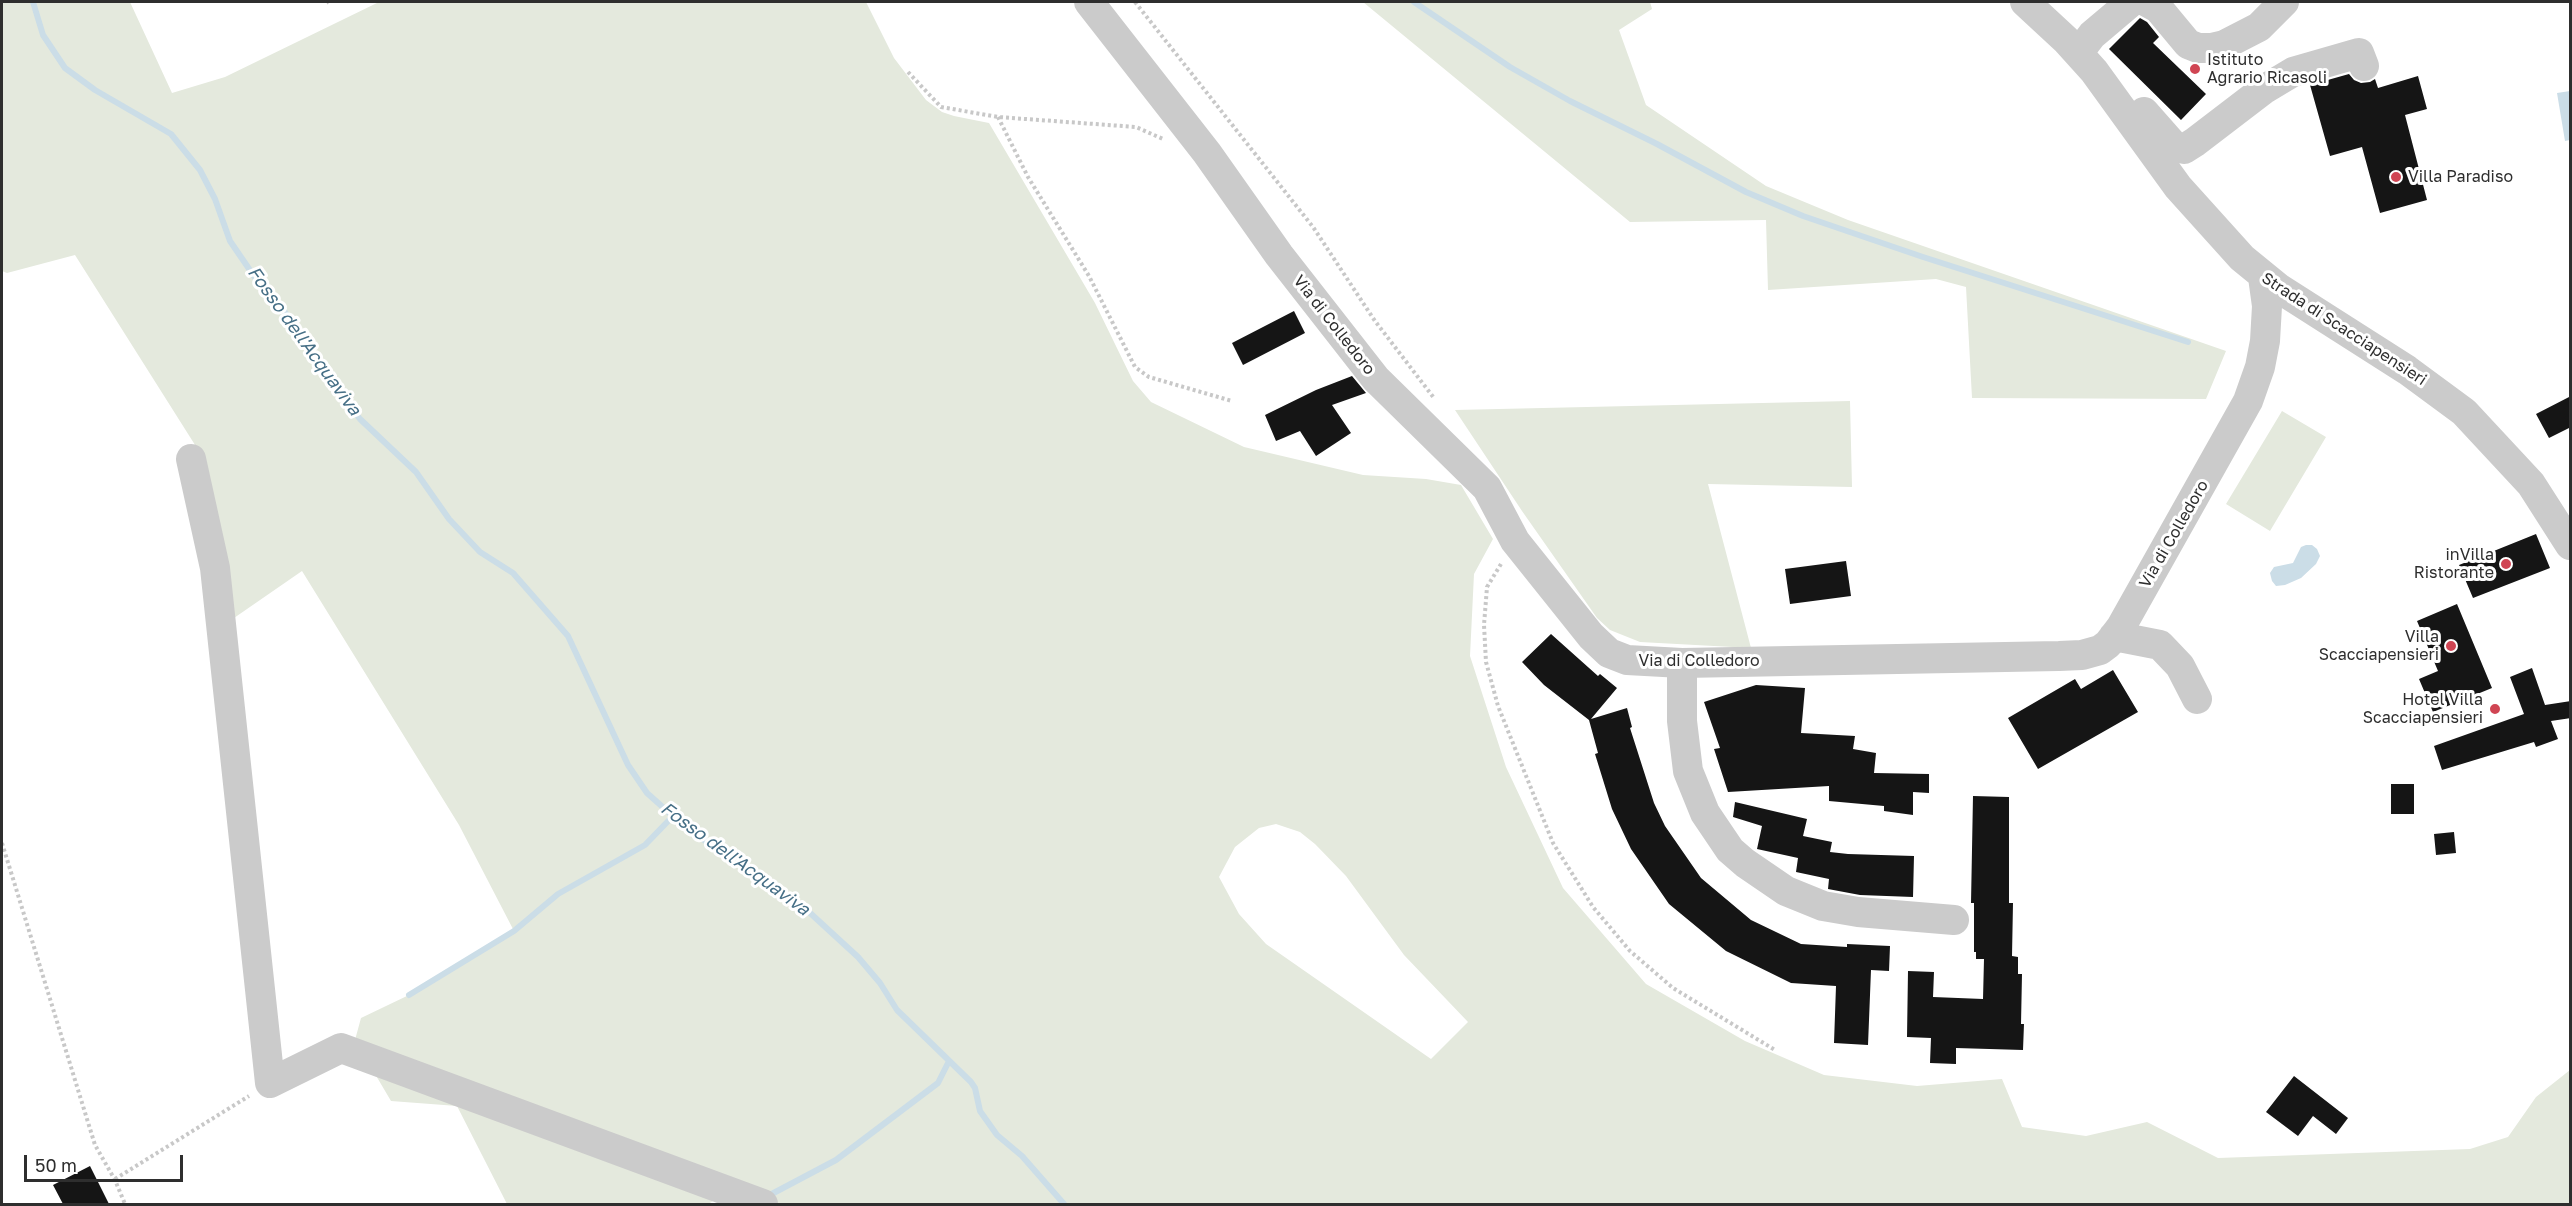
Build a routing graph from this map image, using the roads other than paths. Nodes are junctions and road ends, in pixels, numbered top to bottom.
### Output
1 (1089, 2) edge
2 (2025, 2) edge
3 (2131, 2) edge
4 (2147, 2) edge
5 (2284, 2) edge
6 (2079, 52) junction
7 (2364, 66) dead end
8 (2114, 97) junction
9 (2263, 277) junction
10 (191, 459) dead end
11 (2571, 545) edge
12 (2114, 636) junction
13 (1682, 663) junction
14 (2198, 699) dead end
15 (1954, 920) dead end
16 (763, 1204) edge

1 - 13 street, Via di Colledoro
2 - 6 street, Strada di Scacciapensieri
3 - 6 street
4 - 5 street
6 - 8 street, Strada di Scacciapensieri
7 - 8 street
8 - 9 street, Strada di Scacciapensieri
9 - 11 street, Strada di Scacciapensieri
9 - 12 street, Via di Colledoro
10 - 16 street
12 - 13 street, Via di Colledoro
12 - 14 street
13 - 15 street

